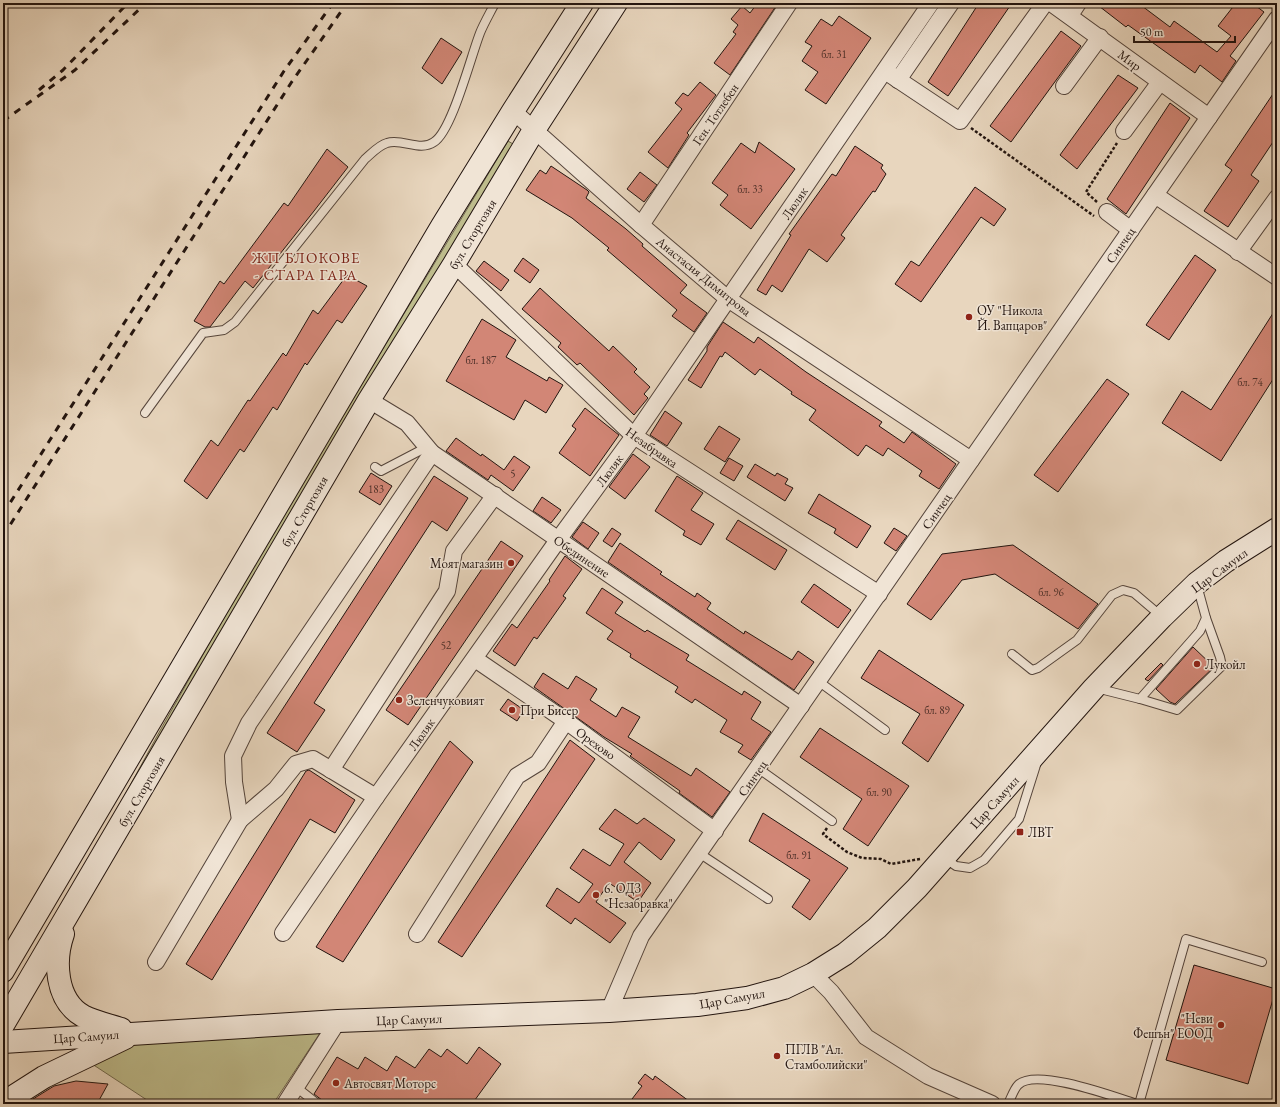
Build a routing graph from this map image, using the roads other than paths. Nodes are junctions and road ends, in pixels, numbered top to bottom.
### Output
1 (495, 3) edge
2 (582, 3) edge
3 (616, 3) edge
4 (789, 3) edge
5 (931, 3) edge
6 (950, 3) edge
7 (1045, 3) edge
8 (1051, 3) edge
9 (1074, 9) edge
10 (1277, 19) edge
11 (1100, 37) junction
12 (885, 71) junction
13 (898, 80) junction
14 (1160, 82) junction
15 (1064, 86) dead end
16 (512, 110) junction
17 (1209, 117) junction
18 (534, 130) junction
19 (1124, 131) road end
20 (1155, 195) junction
21 (1277, 198) edge
22 (1104, 216) road end
23 (641, 225) junction
24 (1131, 230) junction
25 (1238, 252) junction
26 (454, 264) junction
27 (1277, 277) edge
28 (728, 298) junction
29 (369, 400) junction
30 (145, 413) dead end
31 (634, 436) junction
32 (430, 450) junction
33 (971, 460) junction
34 (375, 467) dead end
35 (495, 495) junction
36 (1277, 529) edge
37 (558, 540) junction
38 (1197, 584) junction
39 (879, 594) junction
40 (1162, 617) junction
41 (1206, 618) junction
42 (1012, 654) dead end
43 (475, 659) junction
44 (818, 681) junction
45 (1094, 688) junction
46 (1140, 699) junction
47 (801, 706) junction
48 (566, 722) junction
49 (885, 730) dead end
50 (1040, 750) junction
51 (758, 769) junction
52 (331, 770) junction
53 (376, 797) junction
54 (240, 820) junction
55 (832, 821) road end
56 (714, 831) junction
57 (699, 853) junction
58 (939, 863) junction
59 (81, 892) junction
60 (768, 899) dead end
61 (283, 933) dead end
62 (417, 934) dead end
63 (156, 962) dead end
64 (1262, 962) dead end
65 (3, 971) edge
66 (813, 974) junction
67 (608, 1011) junction
68 (338, 1021) junction
69 (3, 1025) edge
70 (136, 1033) junction
71 (3, 1042) edge
72 (296, 1087) junction
73 (3, 1104) edge
74 (285, 1104) edge
75 (316, 1104) edge
76 (992, 1104) edge
77 (1008, 1104) edge
78 (1138, 1104) edge

1 - 30 lane
2 - 16 main road, бул. Сторгозия
3 - 18 main road, бул. Сторгозия
4 - 23 street, Ген. Тотлебен
5 - 12 street, Люляк
6 - 13 street
7 - 13 street
8 - 9 street, Мир
9 - 11 street, Мир
10 - 17 street, Синчец
11 - 14 street, Мир
11 - 15 street
12 - 13 street
12 - 28 street, Люляк
14 - 17 street, Мир
14 - 19 street
16 - 18 street, Анастасия Димитрова
16 - 65 main road, бул. Сторгозия
17 - 20 street, Синчец
18 - 23 street, Анастасия Димитрова
18 - 26 main road, бул. Сторгозия
20 - 24 street, Синчец
20 - 25 street
21 - 25 street
22 - 24 street
23 - 28 street, Анастасия Димитрова
24 - 33 street, Синчец
25 - 27 street
26 - 29 main road, бул. Сторгозия
26 - 31 street, Незабравка
28 - 31 street, Люляк
28 - 33 street, Анастасия Димитрова
29 - 32 street, Обединение
29 - 59 main road, бул. Сторгозия
31 - 37 street, Люляк
31 - 39 street, Незабравка
32 - 34 lane
32 - 35 street, Обединение
32 - 54 street
33 - 39 street, Синчец
35 - 37 street, Обединение
35 - 52 street
36 - 38 main road, Цар Самуил
37 - 43 street, Люляк
37 - 47 street, Обединение
38 - 40 main road, Цар Самуил
38 - 41 lane
39 - 44 street, Синчец
40 - 42 lane
40 - 45 main road, Цар Самуил
41 - 46 lane
41 - 46 lane
43 - 48 street, Орехово
43 - 53 street, Люляк
44 - 47 street, Синчец
44 - 49 lane
45 - 46 lane
45 - 50 main road, Цар Самуил
47 - 51 street, Синчец
48 - 56 street, Орехово
48 - 62 street
50 - 58 main road, Цар Самуил
50 - 58 lane
51 - 55 lane
51 - 56 street, Синчец
52 - 53 street
52 - 54 street
53 - 61 street, Люляк
54 - 63 street
56 - 57 street, Синчец
57 - 60 lane
57 - 67 street, Синчец
58 - 66 main road, Цар Самуил
59 - 69 main road, бул. Сторгозия
59 - 70 main road
64 - 78 lane
66 - 67 main road, Цар Самуил
66 - 76 street
67 - 68 main road, Цар Самуил
68 - 70 main road, Цар Самуил
68 - 72 street
70 - 71 main road, Цар Самуил
70 - 73 main road
72 - 74 street
72 - 75 lane
77 - 78 lane

